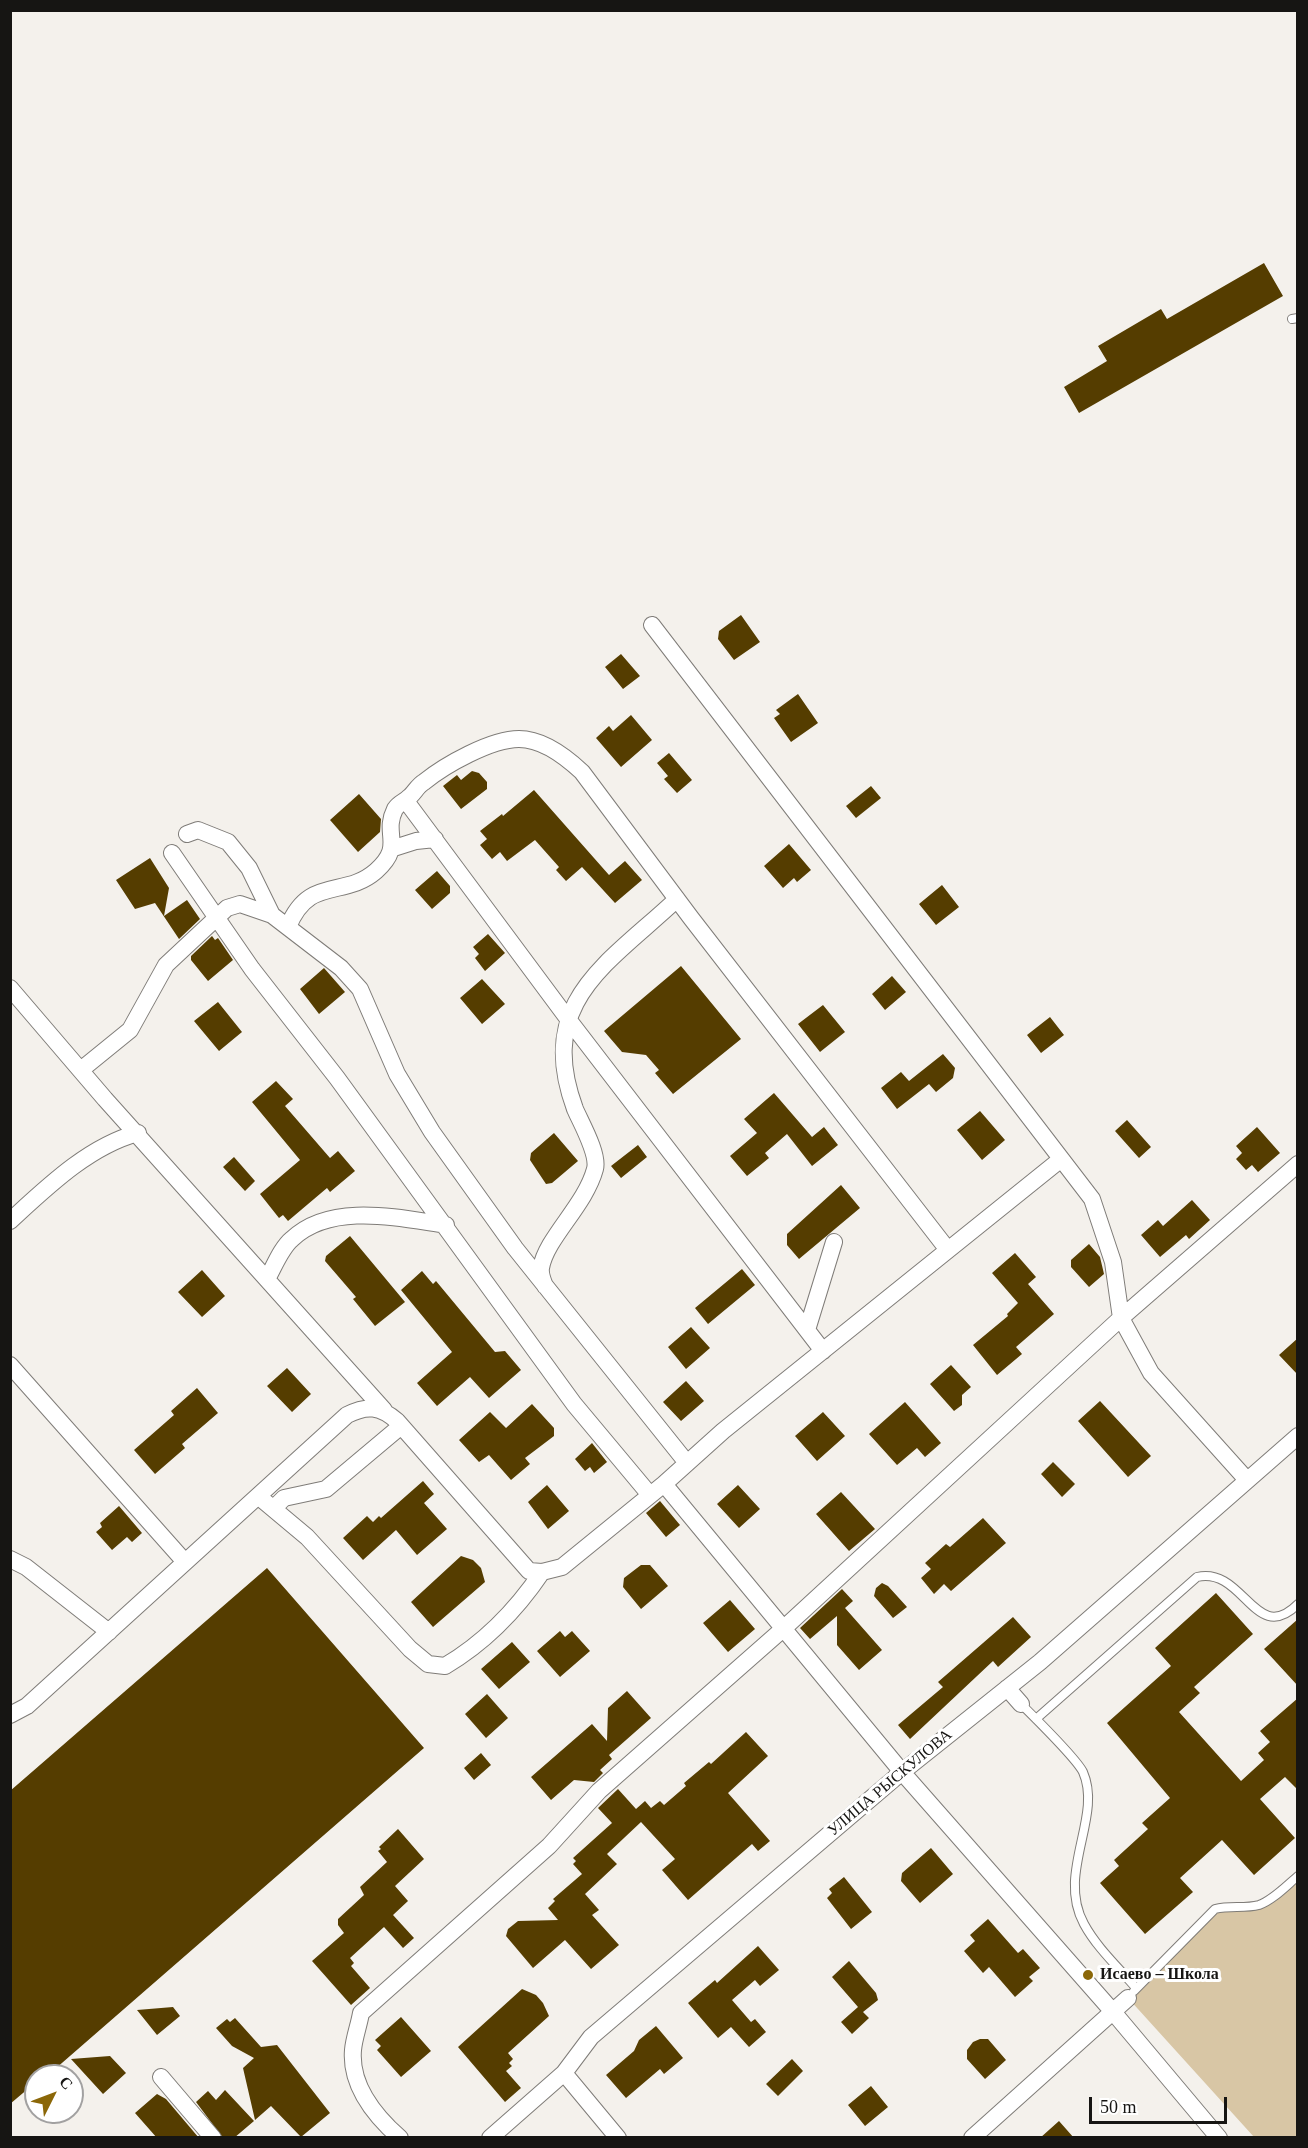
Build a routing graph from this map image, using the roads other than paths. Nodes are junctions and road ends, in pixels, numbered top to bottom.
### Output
1 (652, 625) dead end
2 (406, 801) junction
3 (187, 834) dead end
4 (435, 839) junction
5 (394, 848) junction
6 (172, 853) dead end
7 (677, 899) junction
8 (272, 915) junction
9 (217, 918) junction
10 (288, 927) junction
11 (10, 988) edge
12 (568, 1019) junction
13 (82, 1069) junction
14 (138, 1133) junction
15 (1060, 1160) junction
16 (1298, 1164) edge
17 (10, 1221) edge
18 (446, 1225) junction
19 (834, 1242) dead end
20 (948, 1250) junction
21 (267, 1279) junction
22 (545, 1286) junction
23 (1121, 1318) junction
24 (807, 1330) junction
25 (823, 1351) junction
26 (10, 1365) edge
27 (384, 1410) junction
28 (401, 1426) junction
29 (1298, 1436) edge
30 (687, 1463) junction
31 (1247, 1480) junction
32 (664, 1484) junction
33 (650, 1495) junction
34 (258, 1496) junction
35 (274, 1508) junction
36 (10, 1559) edge
37 (185, 1562) junction
38 (542, 1572) junction
39 (1298, 1604) edge
40 (783, 1629) junction
41 (109, 1632) junction
42 (1007, 1688) junction
43 (1021, 1704) joint
44 (10, 1715) edge
45 (1036, 1719) junction
46 (902, 1772) junction
47 (1298, 1876) edge
48 (1132, 1993) junction
49 (1114, 2013) junction
50 (564, 2073) junction
51 (161, 2077) dead end
52 (213, 2138) edge
53 (400, 2138) edge
54 (490, 2138) edge
55 (618, 2138) edge
56 (972, 2138) edge
57 (1219, 2138) edge

1 - 15 street
2 - 4 street
2 - 5 street
2 - 7 street
3 - 8 street
4 - 5 street
4 - 12 street
5 - 10 street
6 - 9 street
7 - 12 street
7 - 20 street
8 - 9 street
8 - 10 street
9 - 13 street
9 - 18 street
10 - 22 street
11 - 13 street
12 - 22 street
12 - 24 street
13 - 14 street
14 - 17 street
14 - 21 street
15 - 20 street
15 - 23 street
16 - 23 street
18 - 21 street
18 - 33 street
19 - 24 street
20 - 25 street
21 - 27 street
22 - 30 street
23 - 31 street
23 - 40 street
24 - 25 street
25 - 30 street
26 - 37 street
27 - 28 street
27 - 34 street
28 - 35 street
28 - 38 street
29 - 31 street, УЛИЦА РЫСКУЛОВА
30 - 32 street
31 - 42 street, УЛИЦА РЫСКУЛОВА
32 - 33 street
32 - 40 street
33 - 38 street
34 - 35 street
34 - 37 street
35 - 38 street
36 - 41 street
37 - 41 street
39 - 45 lane
40 - 46 street
40 - 53 street
41 - 44 street
42 - 43 street
42 - 46 street, УЛИЦА РЫСКУЛОВА
43 - 45 lane
45 - 48 lane
46 - 49 street
46 - 50 street, УЛИЦА РЫСКУЛОВА
47 - 48 lane
48 - 49 street
49 - 56 street
49 - 57 street
50 - 54 street, УЛИЦА РЫСКУЛОВА
50 - 55 street
51 - 52 street

